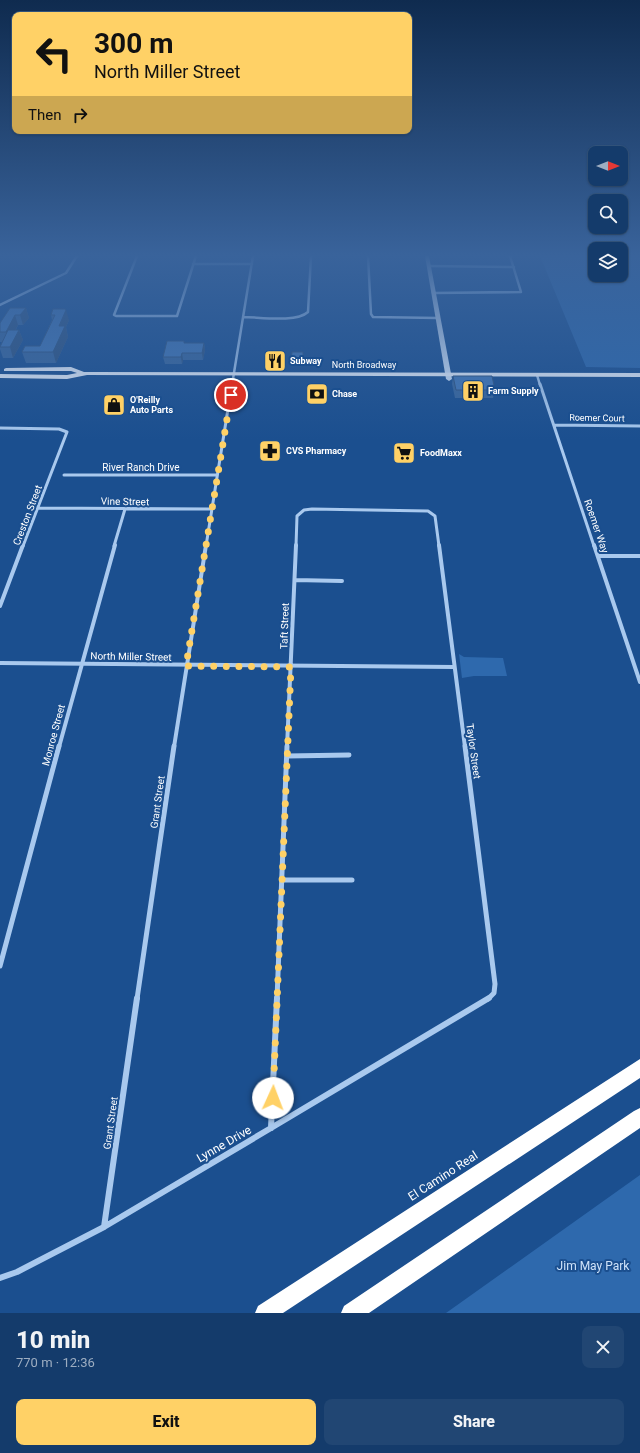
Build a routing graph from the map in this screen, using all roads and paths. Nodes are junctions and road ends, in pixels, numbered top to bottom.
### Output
1 (243, 317) edge
2 (257, 317) edge
3 (297, 317) edge
4 (391, 317) edge
5 (438, 318) joint
6 (0, 370) edge
7 (87, 373) junction
8 (537, 375) junction
9 (640, 375) edge
10 (0, 376) edge
11 (234, 377) junction
12 (449, 377) junction
13 (554, 425) junction
14 (640, 426) edge
15 (0, 428) edge
16 (64, 475) dead end
17 (217, 475) junction
18 (38, 508) junction
19 (125, 509) junction
20 (211, 509) junction
21 (304, 510) joint
22 (598, 556) junction
23 (640, 556) edge
24 (295, 580) junction
25 (342, 581) dead end
26 (0, 606) edge
27 (0, 663) edge
28 (81, 665) junction
29 (186, 666) junction
30 (291, 667) junction
31 (454, 667) junction
32 (640, 682) edge
33 (349, 755) dead end
34 (287, 756) junction
35 (282, 880) junction
36 (352, 880) dead end
37 (0, 966) edge
38 (494, 993) joint
39 (640, 1068) edge
40 (640, 1116) edge
41 (271, 1129) junction
42 (104, 1227) junction
43 (0, 1278) edge
44 (265, 1313) edge
45 (351, 1313) edge

1 - 11 street, Grant Street
2 - 3 street
4 - 5 street
5 - 12 street
6 - 7 main road, North Broadway
7 - 10 main road, North Broadway
7 - 11 main road, North Broadway
8 - 9 main road, North Broadway
8 - 12 main road, North Broadway
8 - 13 street, Roemer Way
11 - 12 main road, North Broadway
11 - 17 street, Grant Street
13 - 14 street, Roemer Court
13 - 22 street, Roemer Way
15 - 18 street, Creston Street
16 - 17 street, River Ranch Drive
17 - 20 street, Grant Street
18 - 19 street, Vine Street
18 - 26 street, Creston Street
19 - 20 street, Vine Street
19 - 28 street, Monroe Street
20 - 29 street, Grant Street
21 - 24 street, Taft Street
21 - 31 street, Taylor Street
22 - 23 street
22 - 32 street, Roemer Way
24 - 25 street
24 - 30 street, Taft Street
27 - 28 street, North Miller Street
28 - 29 street, North Miller Street
28 - 37 street, Monroe Street
29 - 30 street, North Miller Street
29 - 42 street, Grant Street
30 - 31 street, North Miller Street
30 - 34 street, Taft Street
31 - 38 street, Taylor Street
33 - 34 street
34 - 35 street, Taft Street
35 - 36 street
35 - 41 street, Taft Street
38 - 41 street, Lynne Drive
39 - 44 highway, El Camino Real
40 - 45 highway
41 - 42 street, Lynne Drive
42 - 43 street, Lynne Drive

